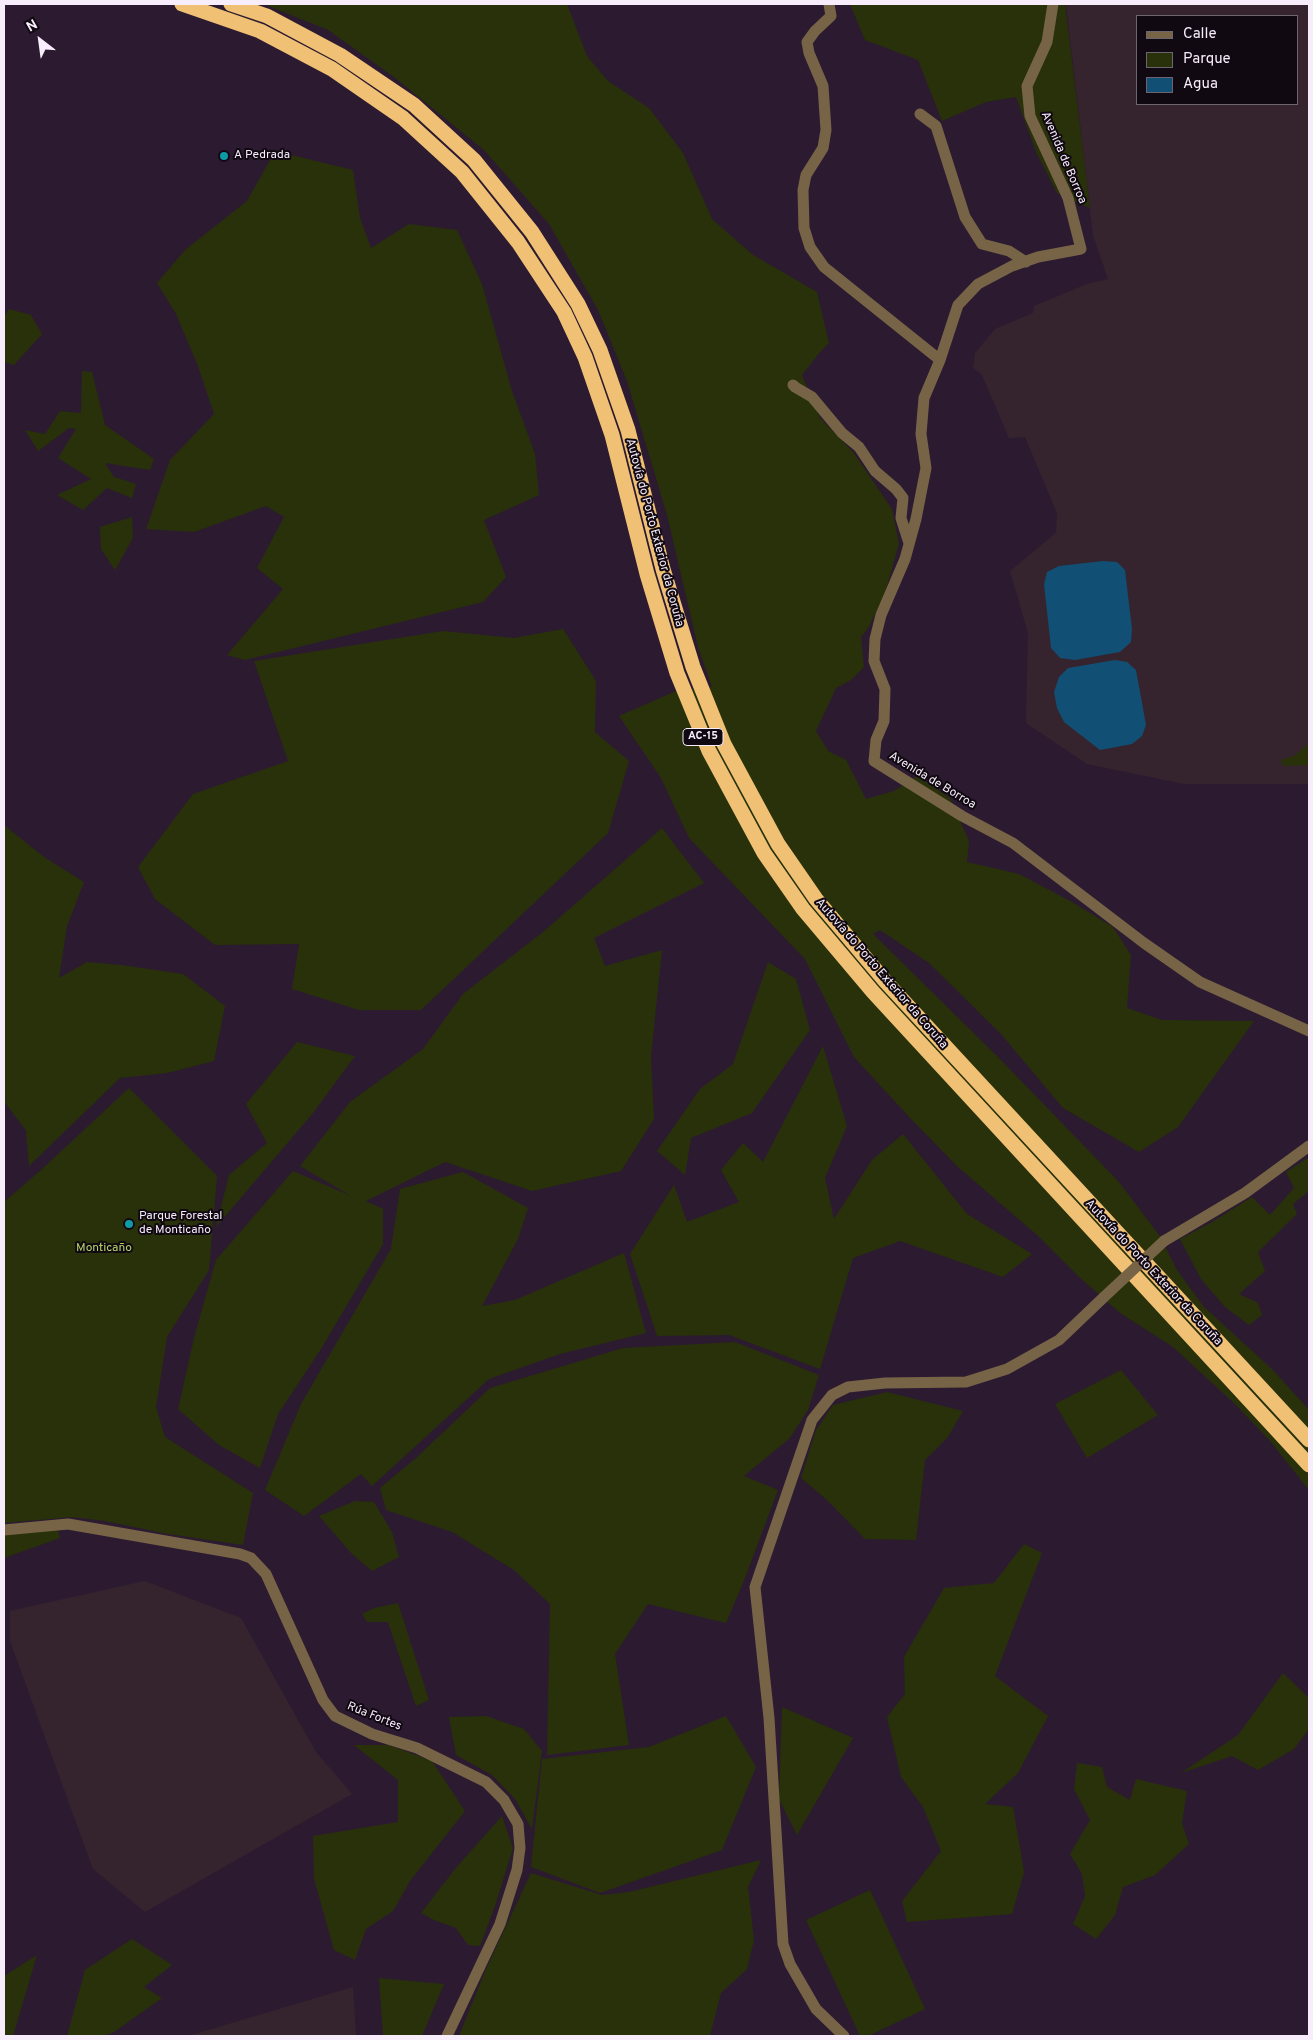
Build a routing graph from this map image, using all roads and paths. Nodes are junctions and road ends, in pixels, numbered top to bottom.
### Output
1 (182, 4) edge
2 (232, 4) edge
3 (829, 4) edge
4 (1053, 4) edge
5 (920, 114) dead end
6 (1026, 262) junction
7 (940, 360) junction
8 (793, 384) dead end
9 (909, 543) junction
10 (1309, 1031) edge
11 (1309, 1146) edge
12 (1309, 1440) edge
13 (1309, 1465) edge
14 (4, 1530) edge
15 (447, 2036) edge
16 (844, 2036) edge

1 - 13 highway, Autovía do Porto Exterior da Coruña / AC-15
2 - 12 highway, Autovía do Porto Exterior da Coruña / AC-15
3 - 7 street
4 - 6 street, Avenida de Borroa
5 - 6 street
6 - 7 street, Avenida de Borroa
7 - 9 street, Avenida de Borroa
8 - 9 street
9 - 10 street, Avenida de Borroa
11 - 16 street, bridge
14 - 15 street, Rúa Fortes

